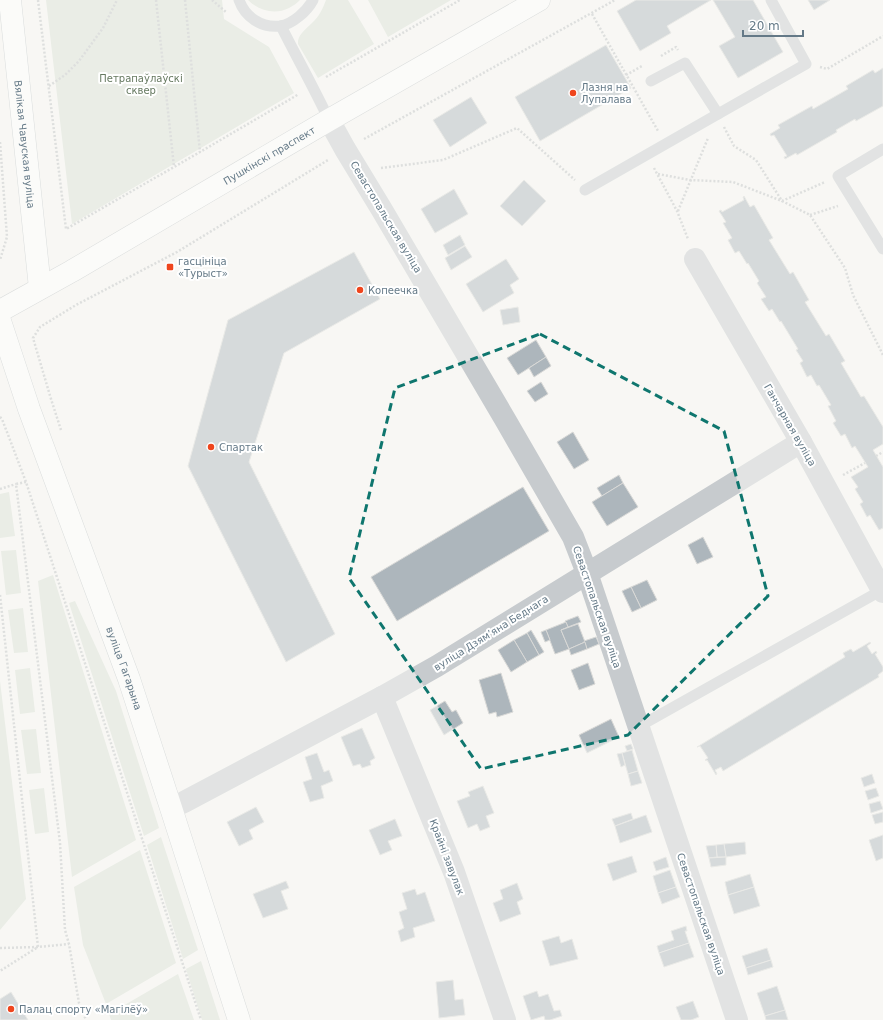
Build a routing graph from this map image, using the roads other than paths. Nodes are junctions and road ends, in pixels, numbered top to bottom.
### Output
1 (10, 0) edge
2 (239, 0) edge
3 (313, 0) edge
4 (539, 0) edge
5 (771, 0) edge
6 (281, 26) junction
7 (651, 81) dead end
8 (718, 114) junction
9 (329, 120) junction
10 (883, 149) edge
11 (585, 190) road end
12 (883, 249) edge
13 (695, 259) road end
14 (40, 288) junction
15 (0, 311) edge
16 (0, 321) edge
17 (801, 442) junction
18 (587, 573) junction
19 (882, 591) edge
20 (382, 698) junction
21 (638, 727) junction
22 (171, 808) junction
23 (239, 1020) edge
24 (506, 1020) edge
25 (737, 1020) edge

1 - 14 main road, Вялікая Чавуская вуліца
2 - 6 lane
3 - 6 lane
4 - 9 main road, Пушкінскі праспект
5 - 8 lane
6 - 9 lane
7 - 8 lane
8 - 11 lane
9 - 14 main road, Пушкінскі праспект
9 - 18 street, Севастопальская вуліца
10 - 12 lane
13 - 17 street, Ганчарная вуліца
14 - 15 main road, Пушкінскі праспект
16 - 22 main road, вуліца Гагарына
17 - 18 street, вуліца Дзямʼяна Беднага
17 - 19 street, Ганчарная вуліца
18 - 20 street, вуліца Дзямʼяна Беднага
18 - 21 street, Севастопальская вуліца
19 - 21 lane
20 - 22 street, вуліца Дзямʼяна Беднага
20 - 24 street, Крайні завулак
21 - 25 street, Севастопальская вуліца
22 - 23 main road, вуліца Гагарына

